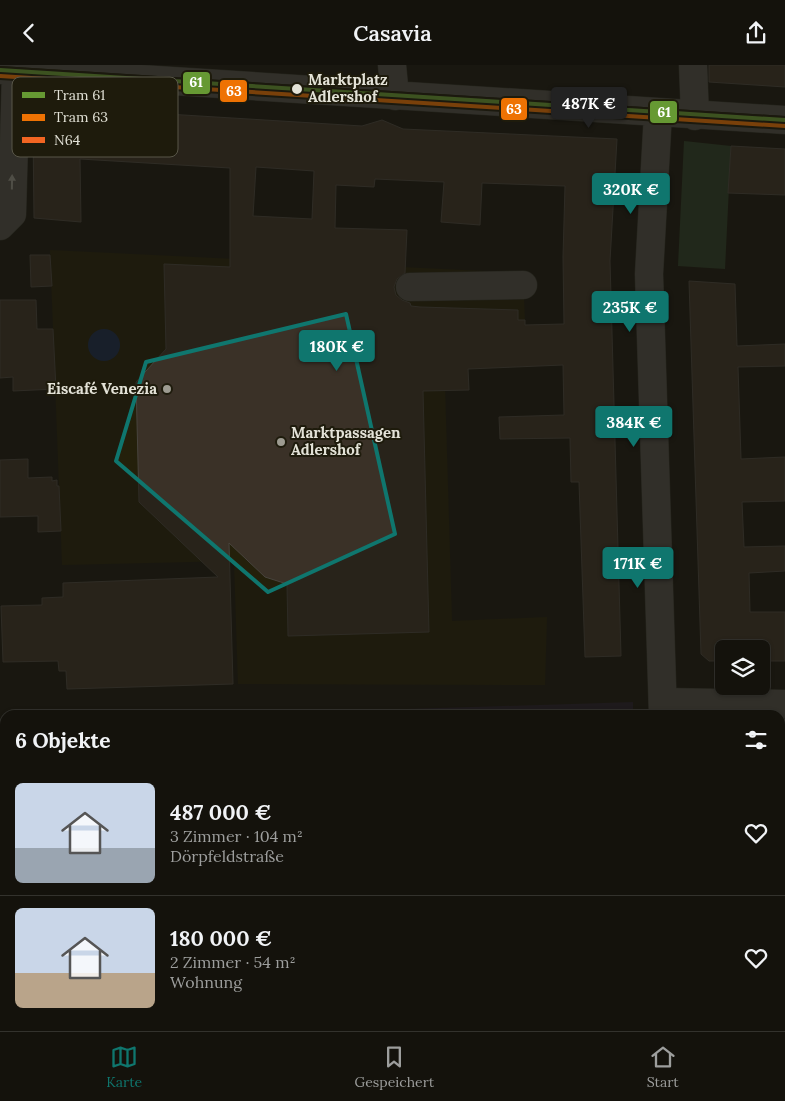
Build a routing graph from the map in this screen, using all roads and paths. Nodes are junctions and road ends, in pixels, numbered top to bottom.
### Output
1 (392, 65) edge
2 (693, 65) edge
3 (8, 71) edge
4 (101, 77) edge
5 (178, 82) edge
6 (395, 96) junction
7 (658, 113) junction
8 (695, 116) junction
9 (785, 120) edge
10 (0, 225) edge
11 (523, 285) dead end
12 (410, 287) dead end
13 (785, 704) edge
14 (663, 708) edge

1 - 6 street
2 - 8 street
3 - 4 street
10 -> 3 street
5 - 6 street
6 - 7 street
7 - 8 street
7 - 14 street
8 - 9 street
11 - 12 street
13 - 14 street

